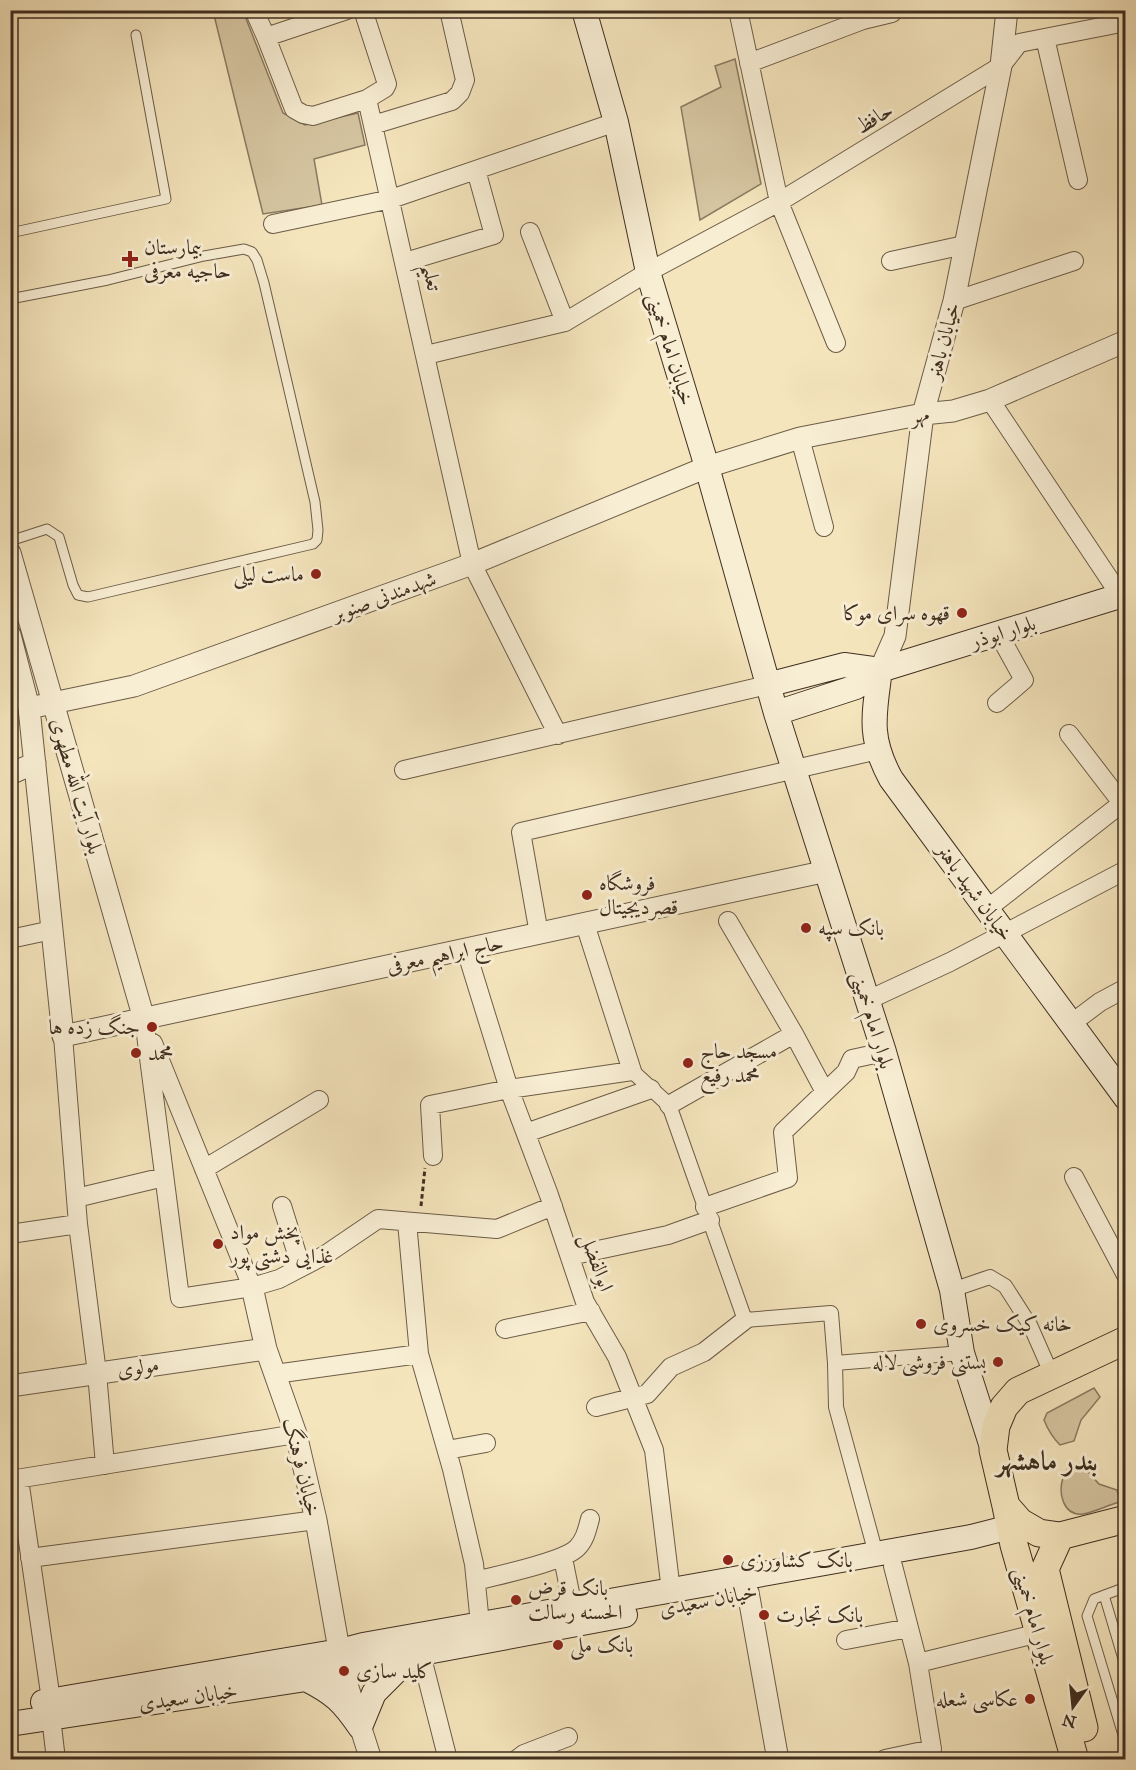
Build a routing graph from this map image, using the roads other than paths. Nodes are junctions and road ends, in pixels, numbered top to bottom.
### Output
1 (254, 10) edge
2 (347, 10) edge
3 (363, 10) edge
4 (449, 10) edge
5 (584, 10) edge
6 (738, 10) edge
7 (1006, 10) edge
8 (892, 13) dead end
9 (1125, 22) edge
10 (136, 35) dead end
11 (267, 37) junction
12 (1045, 38) junction
13 (749, 63) junction
14 (1000, 66) junction
15 (367, 99) junction
16 (616, 123) junction
17 (374, 125) junction
18 (476, 170) junction
19 (1078, 180) dead end
20 (391, 199) junction
21 (779, 202) junction
22 (273, 224) dead end
23 (530, 232) dead end
24 (10, 233) edge
25 (964, 245) junction
26 (891, 261) dead end
27 (1074, 261) dead end
28 (405, 262) junction
29 (648, 272) junction
30 (10, 299) edge
31 (954, 301) junction
32 (566, 322) junction
33 (1125, 341) edge
34 (836, 343) dead end
35 (426, 355) junction
36 (990, 400) junction
37 (923, 414) junction
38 (800, 438) junction
39 (707, 466) junction
40 (824, 527) dead end
41 (10, 541) edge
42 (10, 553) edge
43 (472, 564) junction
44 (1123, 594) edge
45 (998, 633) junction
46 (10, 635) edge
47 (14, 667) edge
48 (880, 669) junction
49 (767, 685) junction
50 (53, 703) junction
51 (997, 703) dead end
52 (29, 708) junction
53 (776, 713) junction
54 (1069, 734) dead end
55 (558, 735) junction
56 (878, 750) junction
57 (35, 763) junction
58 (404, 770) dead end
59 (795, 771) junction
60 (10, 774) edge
61 (1124, 801) edge
62 (1125, 870) edge
63 (827, 871) junction
64 (987, 909) junction
65 (728, 921) dead end
66 (585, 924) junction
67 (51, 930) junction
68 (1005, 933) junction
69 (539, 934) junction
70 (10, 939) edge
71 (466, 950) junction
72 (1125, 988) edge
73 (866, 1001) junction
74 (144, 1019) junction
75 (1072, 1023) junction
76 (794, 1034) junction
77 (63, 1036) junction
78 (884, 1052) junction
79 (632, 1071) junction
80 (508, 1089) junction
81 (651, 1089) junction
82 (825, 1092) junction
83 (1125, 1098) edge
84 (319, 1100) dead end
85 (669, 1105) junction
86 (526, 1133) junction
87 (433, 1156) road end
88 (204, 1169) junction
89 (164, 1177) junction
90 (1074, 1177) dead end
91 (76, 1198) junction
92 (282, 1206) dead end
93 (553, 1206) junction
94 (708, 1214) junction
95 (413, 1223) junction
96 (78, 1224) junction
97 (10, 1234) edge
98 (570, 1256) junction
99 (301, 1267) junction
100 (1125, 1275) edge
101 (252, 1287) junction
102 (952, 1290) junction
103 (591, 1311) junction
104 (745, 1320) junction
105 (505, 1329) dead end
106 (1125, 1340) edge
107 (266, 1349) junction
108 (419, 1354) junction
109 (963, 1356) junction
110 (835, 1363) junction
111 (97, 1374) junction
112 (275, 1374) junction
113 (1052, 1375) junction
114 (10, 1386) edge
115 (633, 1398) junction
116 (596, 1407) dead end
117 (296, 1434) junction
118 (486, 1443) dead end
119 (447, 1450) junction
120 (993, 1450) junction
121 (105, 1465) junction
122 (15, 1479) edge
123 (590, 1519) dead end
124 (316, 1520) junction
125 (1010, 1526) junction
126 (1124, 1526) edge
127 (1060, 1536) junction
128 (19, 1537) edge
129 (30, 1558) junction
130 (563, 1558) junction
131 (884, 1560) junction
132 (476, 1581) junction
133 (1125, 1587) edge
134 (671, 1591) junction
135 (748, 1592) junction
136 (1104, 1595) junction
137 (573, 1608) junction
138 (480, 1624) junction
139 (909, 1628) junction
140 (1038, 1633) junction
141 (846, 1640) dead end
142 (418, 1652) junction
143 (353, 1659) junction
144 (918, 1663) junction
145 (1125, 1669) edge
146 (306, 1679) junction
147 (10, 1708) edge
148 (51, 1709) junction
149 (10, 1724) edge
150 (360, 1727) junction
151 (568, 1737) dead end
152 (1125, 1745) edge
153 (371, 1759) edge
154 (885, 1759) edge
155 (56, 1760) edge
156 (448, 1760) edge
157 (516, 1760) edge
158 (778, 1760) edge
159 (1075, 1760) edge
160 (1092, 1760) edge

1 - 11 street
2 - 11 street
3 - 15 street
4 - 17 street
5 - 16 main road, خیابان امام خمینی
6 - 13 street
7 - 14 street, خیابان باهنر
8 - 13 street
9 - 12 street, حافظ
10 - 24 lane
11 - 15 street
12 - 14 street, حافظ
12 - 19 street
13 - 21 street
14 - 21 street, حافظ
14 - 25 street, خیابان باهنر
15 - 17 street, تعلیم
16 - 18 street
16 - 29 main road, خیابان امام خمینی
17 - 20 street, تعلیم
18 - 20 street
18 - 28 street
20 - 22 street
20 - 28 street, تعلیم
21 - 29 street, حافظ
21 - 34 street
23 - 32 street
25 - 26 street
25 - 31 street, خیابان باهنر
27 - 31 street
28 - 35 street, تعلیم
29 - 32 street, حافظ
29 - 39 main road, خیابان امام خمینی
30 - 41 lane
31 - 37 street, خیابان باهنر
32 - 35 street, حافظ
33 - 36 street, مهر
35 - 43 street, تعلیم
36 - 37 street, مهر
36 - 44 street
37 - 38 street, مهر
37 - 48 street, خیابان باهنر
38 - 39 street, مهر
38 - 40 street
39 - 43 street, شهدمندنی صنوبر
39 - 49 main road, خیابان امام خمینی
42 - 50 street, بلوار آیت الله مطهری
43 - 50 street, شهدمندنی صنوبر
43 - 55 street, تعلیم
44 - 45 main road, بلوار ابوذر
45 - 48 main road, بلوار ابوذر
45 - 51 street
46 - 47 street, بلوار آیت الله مطهری
47 - 52 street, بلوار آیت الله مطهری
48 - 49 main road
48 - 53 main road
48 - 56 main road, خیابان شهید باهنر
49 - 53 main road, بلوار امام خمینی
49 - 55 street
50 - 52 street, شهدمندنی صنوبر
50 - 74 street, بلوار آیت الله مطهری
52 - 57 street, بلوار آیت الله مطهری
53 - 59 main road, بلوار امام خمینی
54 - 61 street
55 - 58 street
56 - 59 street
56 - 64 main road, خیابان شهید باهنر
57 - 60 street
57 - 67 street, بلوار آیت الله مطهری
59 - 63 main road, بلوار امام خمینی
59 - 69 street
61 - 64 street
62 - 68 street
63 - 66 street, حاج ابراهیم معرفی
63 - 73 main road, بلوار امام خمینی
64 - 68 main road, خیابان شهید باهنر
65 - 76 street
66 - 69 street, حاج ابراهیم معرفی
66 - 79 street
67 - 70 street
67 - 77 street, بلوار آیت الله مطهری
68 - 73 street
68 - 75 main road, خیابان شهید باهنر
69 - 71 street, حاج ابراهیم معرفی
71 - 74 street, حاج ابراهیم معرفی
71 - 80 street, ابوالفضل
72 - 75 street
73 - 78 main road, بلوار امام خمینی
74 - 77 street, حاج ابراهیم معرفی
74 - 88 street
74 - 89 street
75 - 83 main road, خیابان شهید باهنر
76 - 82 street
76 - 85 street
77 - 91 street
78 - 82 street
78 - 102 main road, بلوار امام خمینی
79 - 80 street
79 - 81 street
80 - 86 street, ابوالفضل
80 - 87 street
81 - 85 street
81 - 86 street
82 - 94 street
84 - 88 street
85 - 94 street
86 - 93 street, ابوالفضل
88 - 101 street
89 - 91 street
89 - 101 street
90 - 100 street
91 - 96 street
92 - 99 street
93 - 95 street
93 - 98 street, ابوالفضل
94 - 98 street
94 - 104 street
95 - 99 street
95 - 108 street
96 - 97 street
96 - 111 street
98 - 103 street, ابوالفضل
99 - 101 street
101 - 107 street, خیابان فرهنگ
102 - 109 main road, بلوار امام خمینی
102 - 113 street
103 - 105 street
103 - 115 street, ابوالفضل
104 - 110 street
104 - 115 street
106 - 113 main road
107 - 111 street, مولوی
107 - 112 street, خیابان فرهنگ
108 - 112 street
108 - 119 street
109 - 110 street
109 - 120 main road, بلوار امام خمینی
110 - 131 street
111 - 114 street, مولوی
111 - 121 street
112 - 117 street, خیابان فرهنگ
113 - 120 main road
115 - 116 street
115 - 134 street, ابوالفضل
117 - 121 street
117 - 124 street, خیابان فرهنگ
118 - 119 street
119 - 132 street
120 - 125 main road, بلوار امام خمینی
121 - 122 street
122 - 128 street
123 - 130 street
124 - 129 street
124 - 143 street, خیابان فرهنگ
125 - 127 main road, خیابان سعیدی
125 - 127 main road
125 - 131 main road, خیابان سعیدی
125 - 140 main road, بلوار امام خمینی
126 - 127 main road
127 - 160 main road, بلوار امام خمینی
128 - 129 street
129 - 148 street
130 - 132 street
130 - 137 street
131 - 134 main road, خیابان سعیدی
131 - 135 main road, خیابان سعیدی
131 - 139 street
132 - 138 street
133 - 136 lane
134 - 137 main road, خیابان سعیدی
135 - 142 main road, خیابان سعیدی
135 - 158 street
136 - 145 lane
136 - 152 lane
137 - 138 main road, خیابان سعیدی
138 - 142 main road, خیابان سعیدی
139 - 141 street
139 - 144 street
140 - 144 street
140 - 159 main road, بلوار امام خمینی
142 - 143 main road
142 - 150 main road
142 - 156 street
143 - 146 main road, خیابان سعیدی
143 - 148 main road, خیابان سعیدی
143 - 150 street, خیابان فرهنگ
144 - 154 street
146 - 148 main road, خیابان سعیدی
146 - 150 main road
147 - 148 main road, خیابان سعیدی
148 - 149 main road, خیابان سعیدی
148 - 155 street
150 - 153 street, خیابان فرهنگ
151 - 157 street

